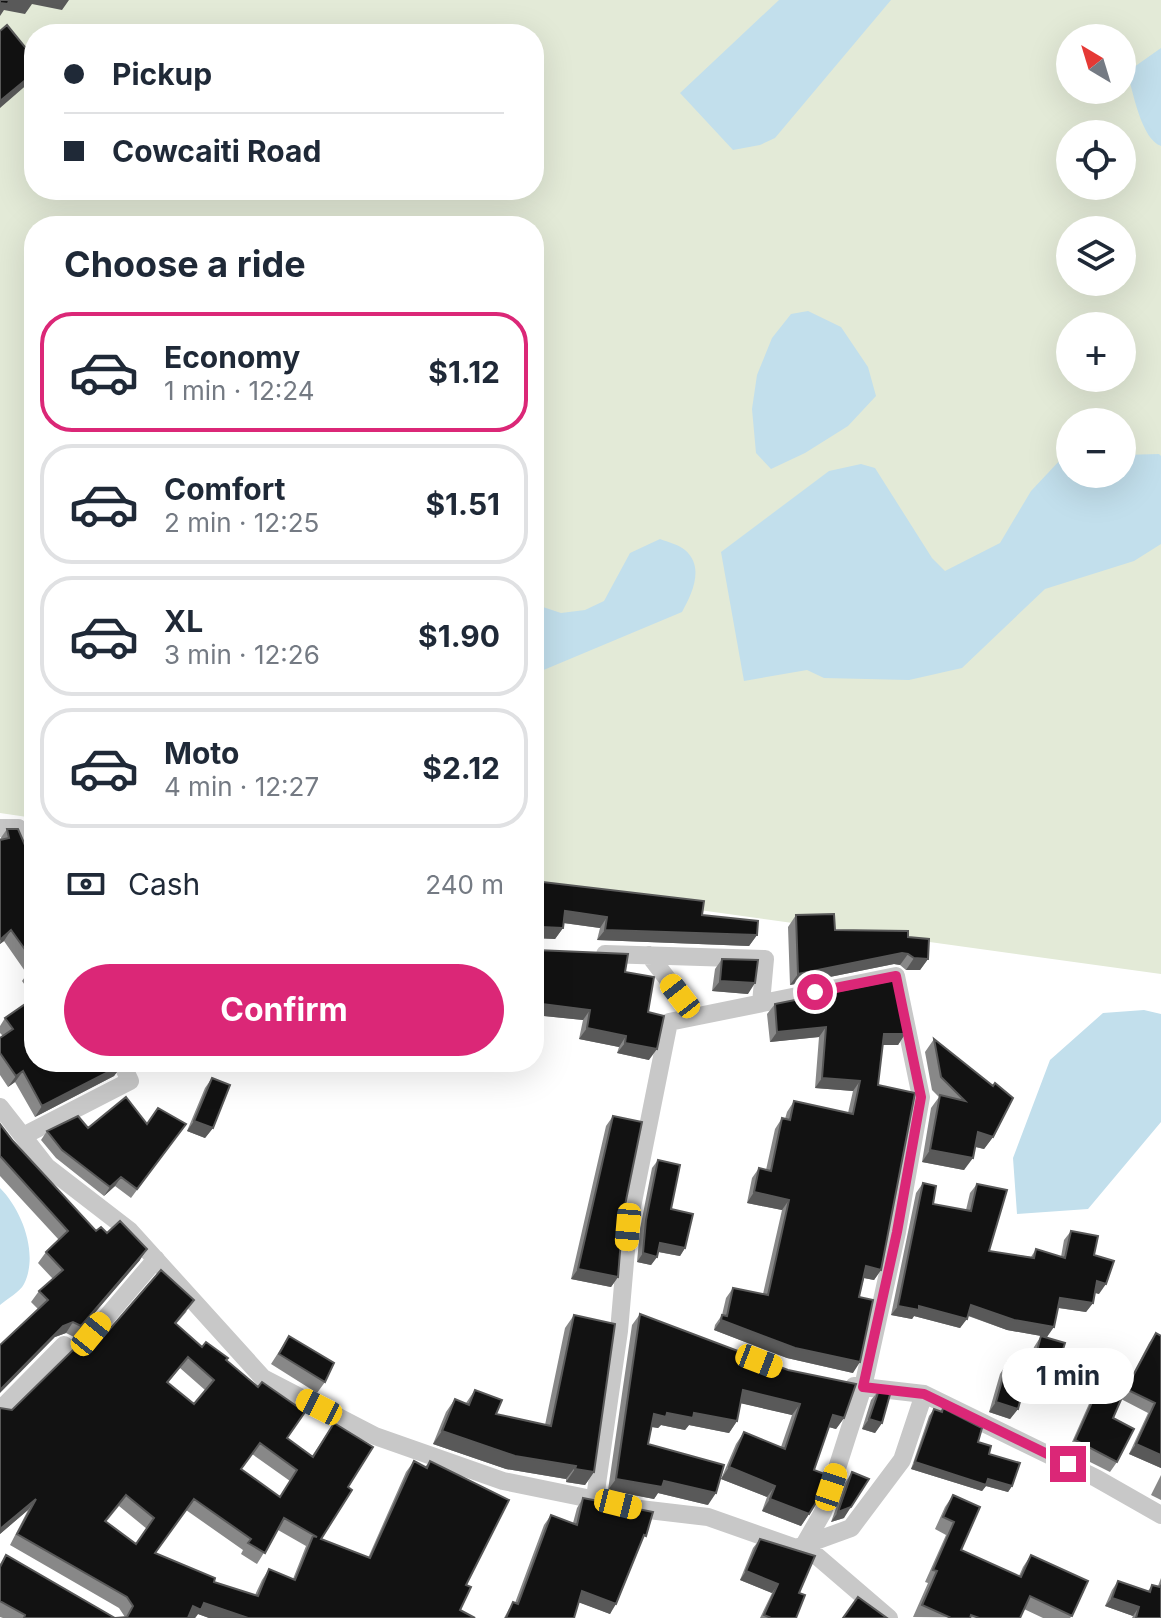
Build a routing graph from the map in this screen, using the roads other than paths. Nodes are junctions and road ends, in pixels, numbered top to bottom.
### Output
1 (0, 828) edge
2 (24, 842) edge
3 (591, 953) edge
4 (649, 955) junction
5 (761, 1003) junction
6 (696, 1016) junction
7 (126, 1072) edge
8 (0, 1107) edge
9 (23, 1136) junction
10 (156, 1259) junction
11 (837, 1382) edge
12 (863, 1387) junction
13 (924, 1394) junction
14 (0, 1410) edge
15 (595, 1498) junction
16 (1161, 1515) edge
17 (804, 1545) junction
18 (889, 1618) edge

1 - 2 street
3 - 4 street
4 - 5 street
4 - 6 street
5 - 6 street
5 - 12 street
6 - 15 street
7 - 9 street
8 - 9 street
9 - 10 street
10 - 14 street
10 - 15 street
11 - 12 street
12 - 13 street
12 - 17 street
13 - 16 street
13 - 17 street
15 - 17 street
17 - 18 street

